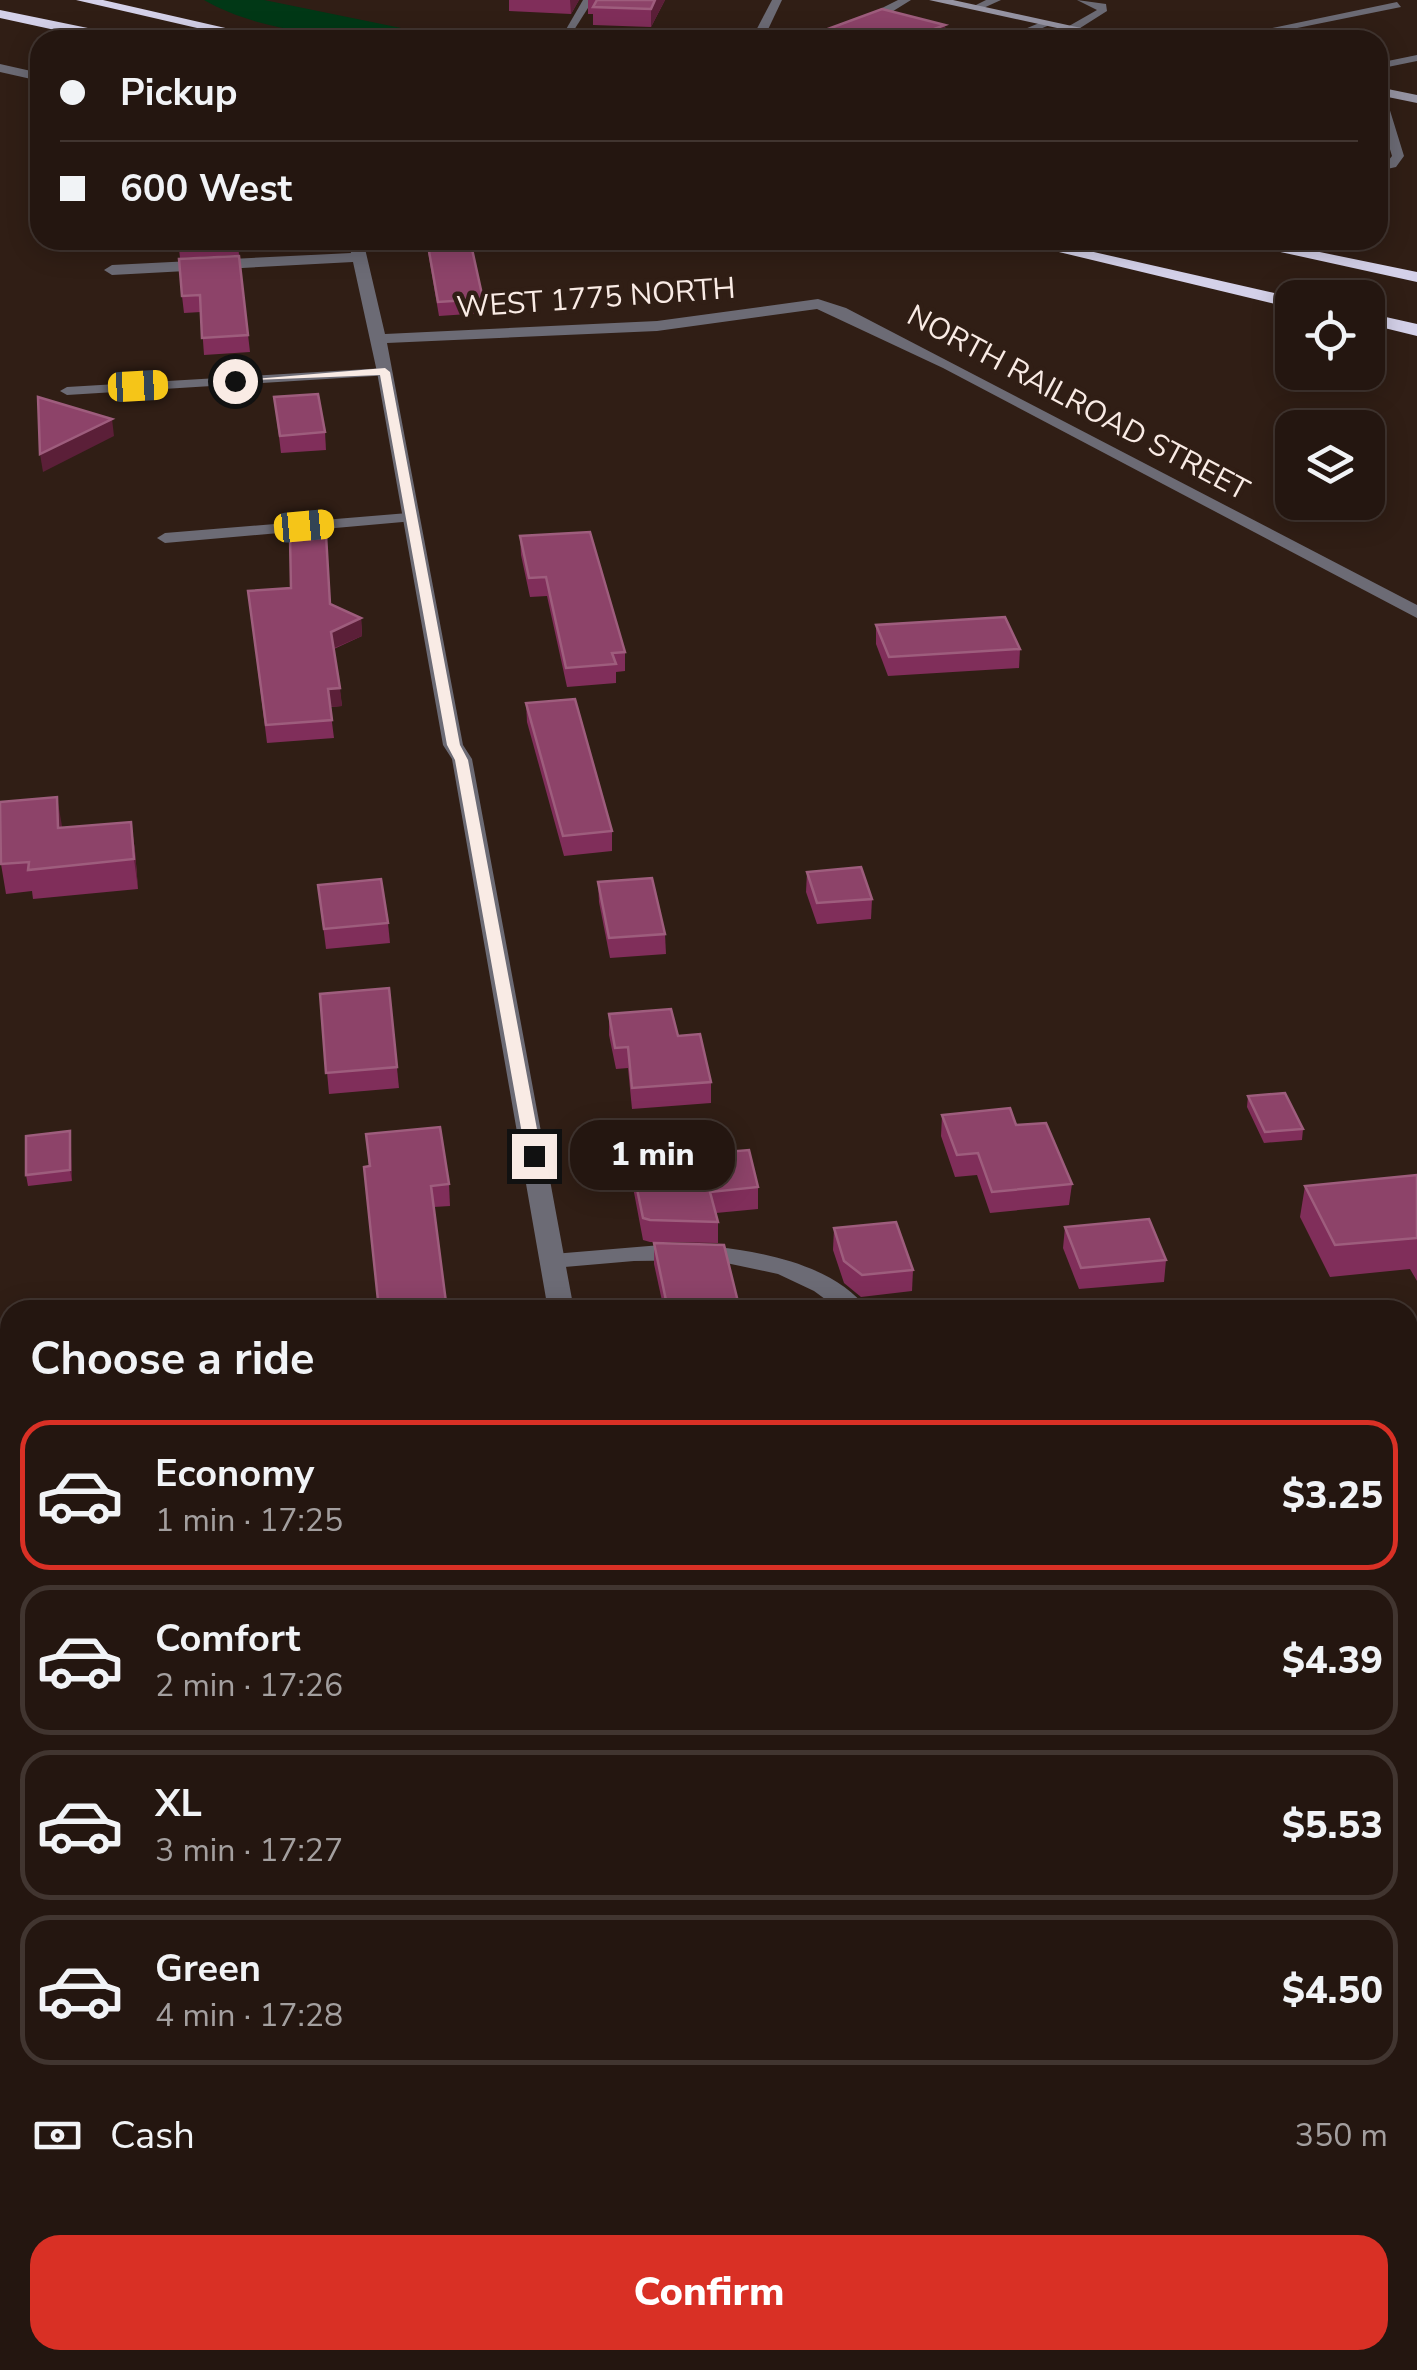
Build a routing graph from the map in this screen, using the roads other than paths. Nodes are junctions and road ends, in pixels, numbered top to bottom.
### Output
1 (83, 0) edge
2 (588, 0) edge
3 (776, 0) edge
4 (906, 0) edge
5 (936, 0) edge
6 (996, 0) edge
7 (1082, 0) edge
8 (1384, 0) edge
9 (974, 8) junction
10 (0, 14) edge
11 (1048, 23) junction
12 (1074, 28) junction
13 (75, 30) edge
14 (223, 30) edge
15 (569, 30) edge
16 (762, 30) edge
17 (946, 30) edge
18 (1030, 30) edge
19 (1083, 30) edge
20 (1274, 30) edge
21 (1417, 58) edge
22 (1388, 64) edge
23 (0, 68) edge
24 (30, 75) edge
25 (1388, 93) edge
26 (1415, 98) edge
27 (1388, 124) edge
28 (1388, 165) edge
29 (336, 250) edge
30 (358, 250) edge
31 (1062, 250) edge
32 (1283, 250) edge
33 (112, 270) dead end
34 (1417, 278) edge
35 (1275, 298) edge
36 (818, 304) joint
37 (1385, 323) edge
38 (1417, 330) edge
39 (377, 339) junction
40 (385, 372) junction
41 (67, 391) dead end
42 (408, 518) junction
43 (165, 538) dead end
44 (1417, 612) edge
45 (553, 1261) junction
46 (560, 1300) edge
47 (842, 1300) edge

1 - 14 highway
2 - 15 lane
3 - 16 lane
4 - 17 lane
5 - 9 main road
6 - 9 lane
7 - 12 lane
8 - 20 lane
9 - 11 main road
10 - 13 highway
11 - 12 main road
11 - 18 lane
12 - 19 main road
21 - 22 lane
23 - 24 street
25 - 26 main road
27 - 28 lane
29 - 33 street
30 - 39 street
31 - 35 highway
32 - 34 highway
36 - 39 street, WEST 1775 NORTH
36 - 44 street, NORTH RAILROAD STREET
37 - 38 highway
39 - 40 street
40 - 41 lane
40 - 42 street
42 - 43 lane
42 - 45 street
45 - 46 street
45 - 47 lane

